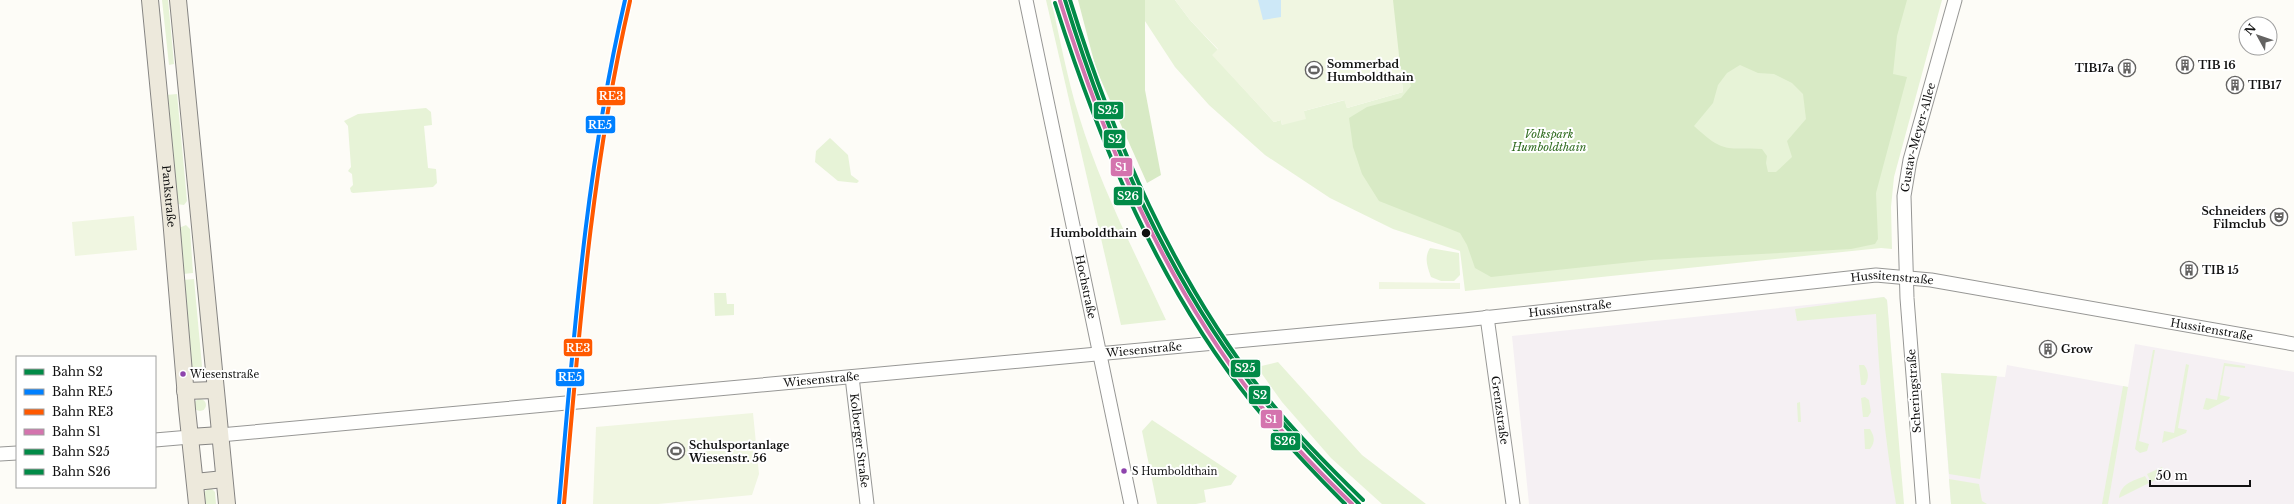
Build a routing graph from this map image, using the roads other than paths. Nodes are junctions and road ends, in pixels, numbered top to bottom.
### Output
1 (150, 0) edge
2 (178, 0) edge
3 (1026, 0) edge
4 (1955, 0) edge
5 (1906, 277) junction
6 (1488, 317) junction
7 (2294, 344) edge
8 (1099, 353) junction
9 (852, 377) junction
10 (215, 390) junction
11 (185, 392) junction
12 (220, 435) junction
13 (190, 437) junction
14 (156, 440) edge
15 (16, 453) edge
16 (0, 454) edge
17 (224, 480) junction
18 (195, 482) junction
19 (197, 504) edge
20 (227, 504) edge
21 (867, 504) edge
22 (1131, 504) edge
23 (1513, 504) edge
24 (1923, 504) edge

1 - 11 main road, Pankstraße
2 - 10 main road
3 - 8 street, Hochstraße
4 - 5 street, Gustav-Meyer-Allee
5 - 6 street, Hussitenstraße
5 - 7 street, Hussitenstraße
5 - 24 street, Scheringstraße
6 - 8 street, Wiesenstraße
6 - 23 street, Grenzstraße
8 - 9 street, Wiesenstraße
8 - 22 street, Hochstraße
9 - 12 street, Wiesenstraße
9 - 21 street, Kolberger Straße
10 - 11 main road
10 - 12 main road
11 - 13 main road, Pankstraße
12 - 13 main road, Wiesenstraße
12 - 17 main road
13 - 14 street, Wiesenstraße
13 - 18 main road, Pankstraße
15 - 16 street
17 - 18 main road
17 - 20 main road
18 - 19 main road, Pankstraße

